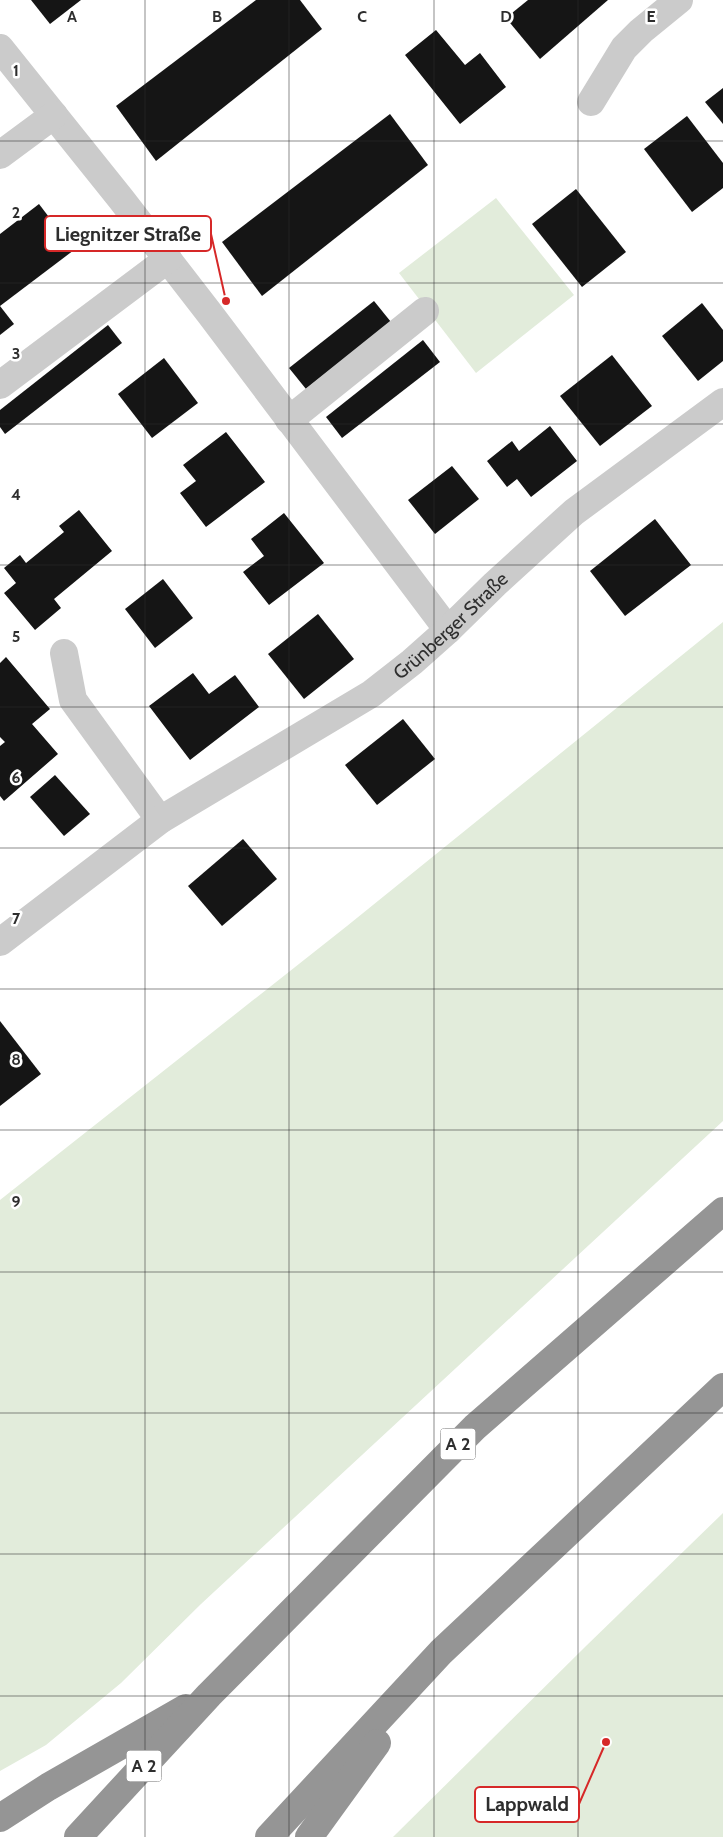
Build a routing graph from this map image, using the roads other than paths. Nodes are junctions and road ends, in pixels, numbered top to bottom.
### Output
1 (679, 0) edge
2 (0, 48) edge
3 (591, 102) dead end
4 (54, 115) junction
5 (0, 154) edge
6 (168, 259) junction
7 (425, 311) dead end
8 (0, 385) edge
9 (723, 402) edge
10 (289, 420) junction
11 (448, 630) junction
12 (64, 652) dead end
13 (160, 820) junction
14 (0, 942) edge
15 (723, 1212) edge
16 (723, 1387) edge
17 (442, 1652) junction
18 (210, 1695) junction
19 (0, 1818) edge
20 (78, 1837) edge
21 (269, 1837) edge
22 (309, 1837) edge

1 - 3 street
2 - 4 street
4 - 5 street
4 - 6 street
6 - 8 street
6 - 10 street
7 - 10 street
9 - 11 street, Grünberger Straße
10 - 11 street
11 - 13 street, Grünberger Straße
12 - 13 street
13 - 14 street, Grünberger Straße
15 - 18 highway, A 2
16 - 17 highway
17 - 21 highway
17 - 22 highway
18 - 19 highway
18 - 20 highway, A 2

